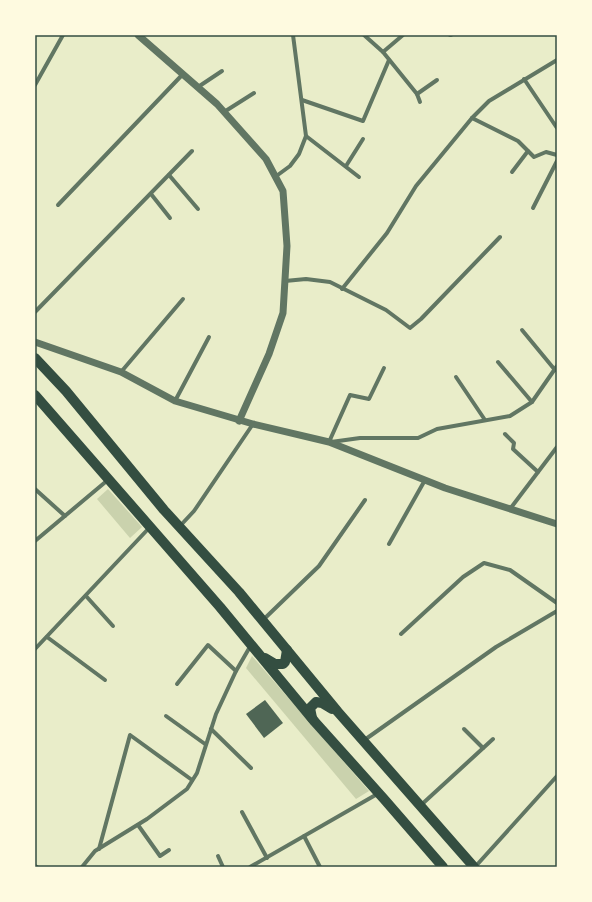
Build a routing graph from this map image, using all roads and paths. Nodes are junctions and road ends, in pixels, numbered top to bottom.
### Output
1 (63, 35) edge
2 (138, 35) edge
3 (293, 35) edge
4 (364, 35) edge
5 (403, 35) edge
6 (383, 52) junction
7 (389, 60) junction
8 (557, 60) edge
9 (222, 71) dead end
10 (183, 74) junction
11 (524, 79) junction
12 (436, 80) dead end
13 (35, 84) edge
14 (198, 87) junction
15 (254, 93) dead end
16 (417, 94) junction
17 (302, 100) junction
18 (420, 102) dead end
19 (224, 112) junction
20 (472, 118) junction
21 (557, 128) edge
22 (306, 136) junction
23 (363, 140) dead end
24 (192, 151) dead end
25 (528, 151) junction
26 (557, 155) edge
27 (557, 161) edge
28 (346, 166) junction
29 (512, 172) dead end
30 (169, 175) junction
31 (359, 176) dead end
32 (275, 177) junction
33 (151, 194) junction
34 (58, 205) dead end
35 (533, 208) dead end
36 (198, 209) dead end
37 (170, 218) dead end
38 (500, 237) dead end
39 (285, 281) junction
40 (342, 289) junction
41 (183, 299) dead end
42 (35, 312) edge
43 (522, 330) dead end
44 (209, 337) dead end
45 (35, 342) edge
46 (35, 358) edge
47 (498, 362) dead end
48 (384, 368) dead end
49 (556, 368) edge
50 (120, 372) junction
51 (456, 377) dead end
52 (35, 395) edge
53 (175, 401) junction
54 (532, 402) junction
55 (485, 420) junction
56 (239, 421) junction
57 (253, 424) junction
58 (505, 434) dead end
59 (329, 442) junction
60 (557, 447) edge
61 (538, 472) junction
62 (110, 479) junction
63 (425, 480) junction
64 (35, 489) edge
65 (364, 500) dead end
66 (510, 509) junction
67 (65, 516) junction
68 (557, 524) edge
69 (151, 526) junction
70 (180, 527) junction
71 (35, 541) edge
72 (389, 544) dead end
73 (86, 596) junction
74 (557, 602) edge
75 (557, 611) edge
76 (263, 621) junction
77 (113, 626) dead end
78 (401, 634) dead end
79 (47, 637) junction
80 (254, 648) junction
81 (35, 649) edge
82 (287, 650) junction
83 (236, 671) junction
84 (105, 680) dead end
85 (177, 684) dead end
86 (338, 712) junction
87 (166, 716) dead end
88 (312, 718) junction
89 (211, 729) junction
90 (464, 729) dead end
91 (493, 739) dead end
92 (364, 741) junction
93 (205, 744) junction
94 (483, 748) junction
95 (251, 768) dead end
96 (557, 776) edge
97 (192, 780) junction
98 (379, 793) junction
99 (420, 806) junction
100 (242, 812) dead end
101 (138, 825) junction
102 (304, 836) junction
103 (99, 849) junction
104 (169, 850) dead end
105 (218, 856) dead end
106 (267, 858) junction
107 (82, 867) edge
108 (223, 867) edge
109 (250, 867) edge
110 (320, 867) edge
111 (443, 867) edge
112 (474, 867) edge

1 - 13 street
2 - 10 street
3 - 17 street
4 - 6 street
5 - 6 street
6 - 7 street
7 - 16 street
7 - 17 street
8 - 11 street
9 - 14 street
10 - 14 street
10 - 34 street
11 - 20 street
11 - 21 street
12 - 16 street
14 - 19 street
15 - 19 street
16 - 18 street
17 - 22 street
19 - 32 street
20 - 25 street
20 - 40 street
22 - 28 street
22 - 32 street
23 - 28 street
24 - 30 street
25 - 26 street
25 - 29 street
27 - 35 street
28 - 31 street
30 - 33 street
30 - 36 street
32 - 39 street
33 - 37 street
33 - 42 street
38 - 40 street
39 - 40 street
39 - 56 street
41 - 50 street
43 - 49 street
44 - 53 street
45 - 50 street
46 - 70 main road
47 - 54 street
48 - 59 street
49 - 54 street
50 - 53 street
51 - 55 street
52 - 62 main road
53 - 56 street
54 - 55 street
55 - 59 street
56 - 57 street
57 - 59 street
57 - 70 street
58 - 61 street
59 - 63 street
60 - 61 street
61 - 66 street
62 - 67 street
62 - 69 main road
63 - 66 street
63 - 72 street
64 - 67 street
65 - 76 street
66 - 68 street
67 - 71 street
69 - 73 street
69 - 80 main road
70 - 76 main road
73 - 77 street
73 - 79 street
74 - 78 street
75 - 92 street
76 - 82 main road
79 - 81 street
79 - 84 street
80 - 82 main road
80 - 83 street
80 - 88 main road
82 - 86 main road
83 - 85 street
83 - 89 street
86 - 88 main road
86 - 92 main road
87 - 93 street
88 - 98 main road
89 - 93 street
89 - 95 street
90 - 94 street
91 - 94 street
92 - 99 main road
93 - 97 street
94 - 99 street
96 - 112 street
97 - 101 street
97 - 103 street
98 - 102 street
98 - 111 main road
99 - 112 main road
100 - 106 street
101 - 103 street
101 - 104 street
102 - 106 street
102 - 110 street
103 - 107 street
105 - 108 street
106 - 109 street

